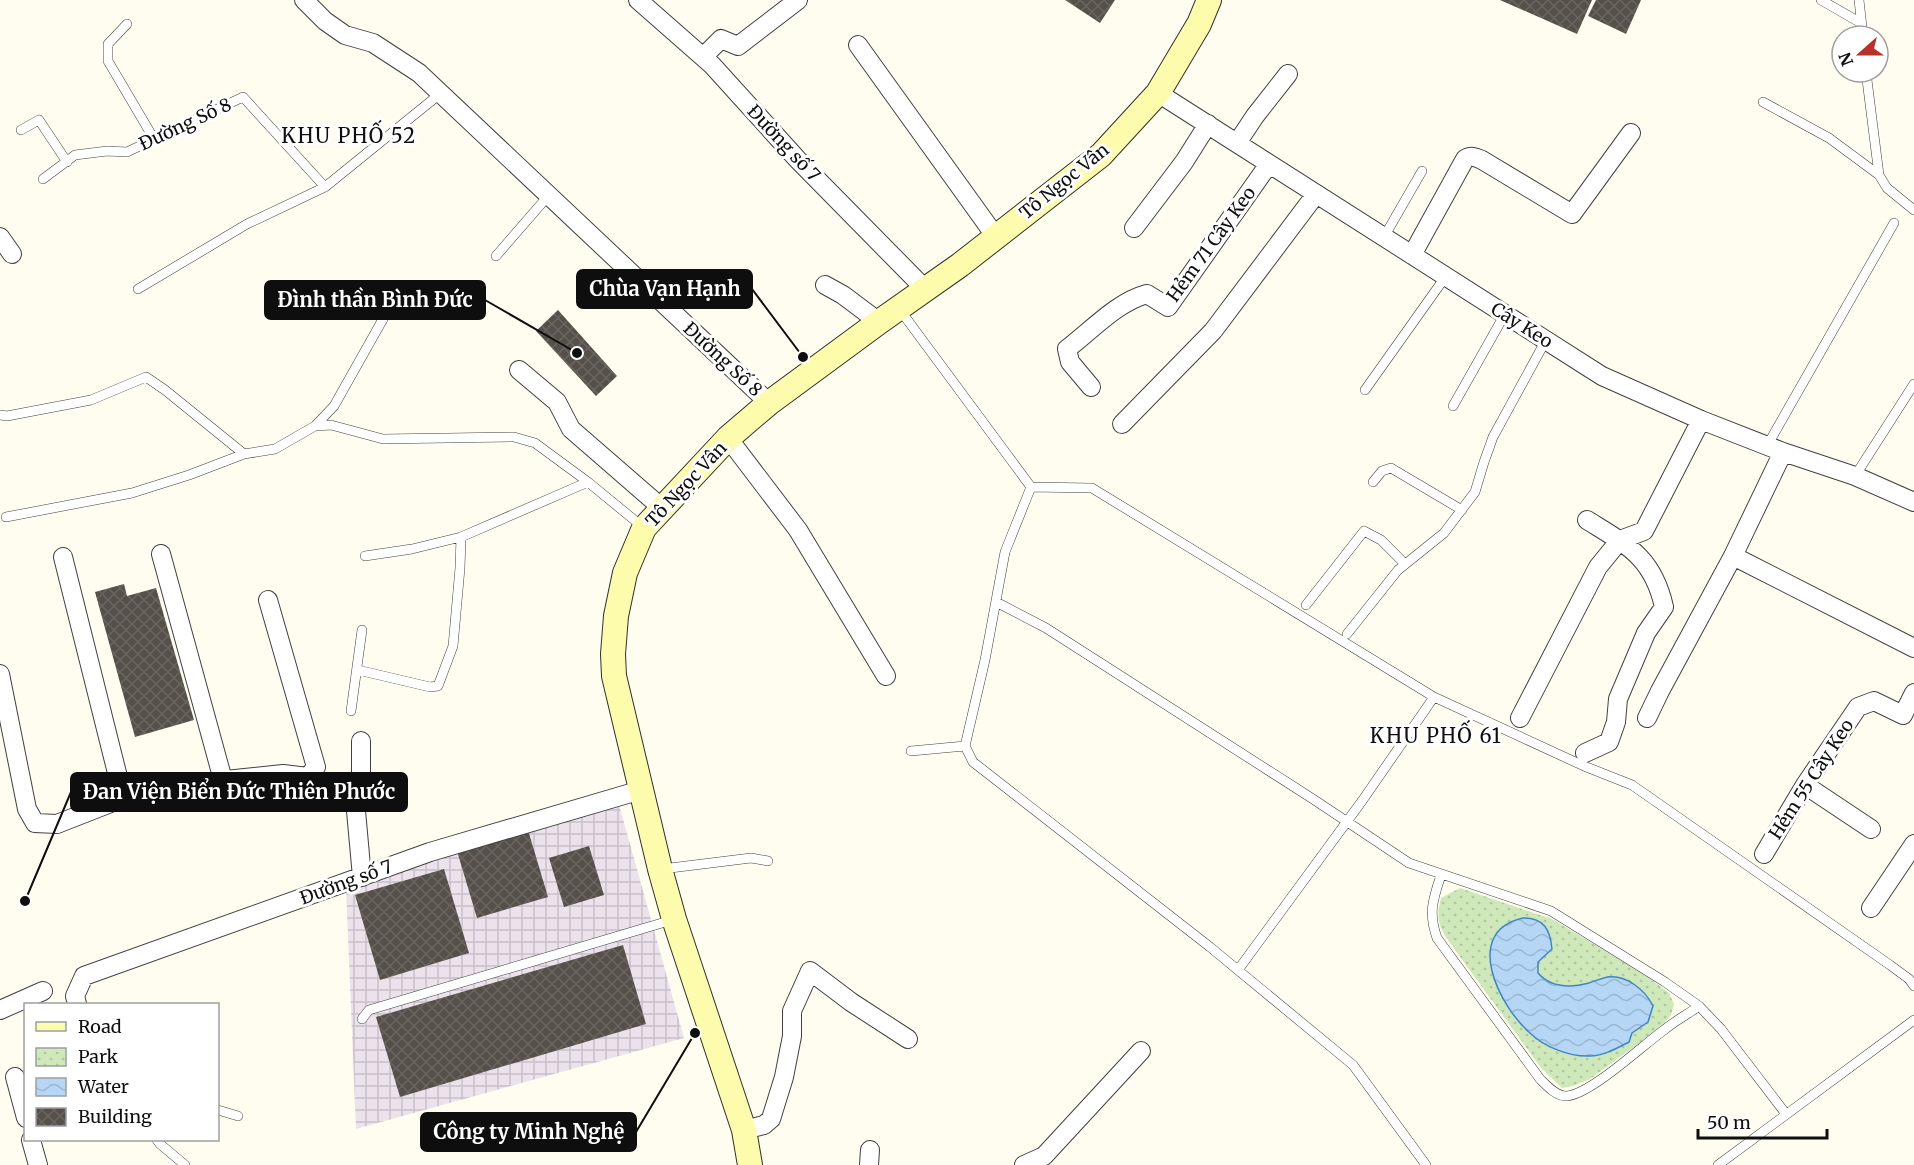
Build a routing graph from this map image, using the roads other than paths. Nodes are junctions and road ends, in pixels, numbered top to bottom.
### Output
1 (304, 0) edge
2 (638, 0) edge
3 (798, 0) edge
4 (1209, 0) edge
5 (1821, 0) edge
6 (1859, 0) edge
7 (1862, 23) joint
8 (127, 24) dead end
9 (858, 45) dead end
10 (703, 57) junction
11 (1288, 74) dead end
12 (1868, 84) edge
13 (441, 93) junction
14 (1158, 93) junction
15 (1763, 102) dead end
16 (1208, 124) junction
17 (21, 130) dead end
18 (1631, 133) dead end
19 (154, 139) junction
20 (1237, 143) junction
21 (67, 162) junction
22 (1269, 164) junction
23 (1422, 171) dead end
24 (1880, 175) junction
25 (43, 179) dead end
26 (325, 187) junction
27 (1316, 194) junction
28 (549, 195) junction
29 (1914, 210) edge
30 (1894, 223) dead end
31 (1134, 228) dead end
32 (0, 237) edge
33 (996, 237) junction
34 (1384, 237) junction
35 (12, 254) dead end
36 (1412, 255) junction
37 (496, 256) dead end
38 (1446, 276) junction
39 (825, 285) dead end
40 (138, 289) dead end
41 (925, 289) junction
42 (396, 296) dead end
43 (1505, 314) junction
44 (888, 315) junction
45 (1546, 340) junction
46 (519, 370) dead end
47 (1914, 384) edge
48 (1091, 387) dead end
49 (1365, 390) dead end
50 (769, 403) junction
51 (1453, 406) dead end
52 (0, 415) edge
53 (1701, 420) junction
54 (1122, 424) dead end
55 (315, 426) junction
56 (728, 438) junction
57 (1775, 449) junction
58 (244, 454) junction
59 (1855, 476) junction
60 (588, 482) junction
61 (1373, 482) dead end
62 (1031, 488) junction
63 (1914, 502) edge
64 (662, 508) junction
65 (1462, 510) junction
66 (6, 517) dead end
67 (1587, 520) dead end
68 (644, 528) junction
69 (461, 537) junction
70 (1620, 540) junction
71 (161, 554) dead end
72 (365, 556) dead end
73 (1733, 556) junction
74 (63, 557) dead end
75 (1406, 564) junction
76 (268, 600) dead end
77 (996, 602) junction
78 (1305, 605) dead end
79 (362, 630) dead end
80 (1347, 634) dead end
81 (1914, 648) edge
82 (358, 670) junction
83 (0, 674) edge
84 (886, 676) dead end
85 (1914, 693) edge
86 (1434, 697) junction
87 (351, 711) dead end
88 (1520, 718) dead end
89 (1647, 718) dead end
90 (1908, 719) edge
91 (361, 741) dead end
92 (965, 746) junction
93 (911, 751) dead end
94 (1585, 753) dead end
95 (308, 777) junction
96 (223, 780) junction
97 (1805, 785) junction
98 (641, 790) junction
99 (123, 797) junction
100 (355, 800) junction
101 (1346, 822) junction
102 (1871, 830) dead end
103 (1914, 844) edge
104 (1764, 854) dead end
105 (768, 861) dead end
106 (660, 869) junction
107 (1441, 875) junction
108 (362, 877) junction
109 (1872, 908) dead end
110 (674, 919) junction
111 (1238, 970) junction
112 (1914, 986) edge
113 (43, 991) dead end
114 (77, 1003) edge
115 (1699, 1006) junction
116 (0, 1010) edge
117 (362, 1019) dead end
118 (1914, 1020) edge
119 (908, 1039) dead end
120 (1141, 1052) dead end
121 (13, 1077) edge
122 (219, 1110) edge
123 (24, 1112) edge
124 (1786, 1114) junction
125 (238, 1116) dead end
126 (744, 1130) junction
127 (31, 1141) edge
128 (158, 1141) edge
129 (38, 1165) edge
130 (186, 1165) edge
131 (750, 1165) edge
132 (1024, 1165) edge
133 (1426, 1165) edge
134 (1718, 1165) edge

1 - 13 street, Đường Số 8
2 - 10 street, Đường số 7
3 - 10 street
4 - 14 main road, Tô Ngọc Vân
5 - 7 lane
6 - 7 lane
8 - 19 lane
9 - 33 street
10 - 41 street, Đường số 7
11 - 20 street
12 - 24 lane
13 - 26 lane
13 - 28 street, Đường Số 8
14 - 16 street, Cây Keo
14 - 33 main road, Tô Ngọc Vân
15 - 24 lane
16 - 20 street, Cây Keo
16 - 31 street
17 - 21 lane
18 - 36 street
19 - 21 lane, Đường Số 8
19 - 26 lane, Đường Số 8
20 - 22 street, Cây Keo
21 - 25 lane, Đường Số 8
22 - 27 street, Cây Keo
22 - 48 street, Hẻm 71 Cây Keo
23 - 34 lane
24 - 29 lane
26 - 40 lane
27 - 34 street, Cây Keo
27 - 54 street
28 - 37 lane
28 - 50 street, Đường Số 8
30 - 57 lane
32 - 35 street
33 - 41 main road, Tô Ngọc Vân
34 - 36 street, Cây Keo
36 - 38 street, Cây Keo
38 - 43 street, Cây Keo
38 - 49 lane
39 - 44 street
41 - 44 main road, Tô Ngọc Vân
42 - 55 lane
43 - 45 street, Cây Keo
43 - 51 lane
44 - 50 main road, Tô Ngọc Vân
44 - 62 lane
45 - 53 street, Cây Keo
45 - 65 lane
46 - 64 street
47 - 59 lane
50 - 56 main road, Tô Ngọc Vân
52 - 58 lane
53 - 57 street, Cây Keo
53 - 70 street
55 - 58 lane
55 - 60 lane
56 - 64 main road, Tô Ngọc Vân
56 - 84 street
57 - 59 street, Cây Keo
57 - 73 street
58 - 66 lane
59 - 63 street, Cây Keo
60 - 68 lane
60 - 69 lane
61 - 65 lane
62 - 77 lane
62 - 86 lane
64 - 68 main road, Tô Ngọc Vân
65 - 75 lane
67 - 70 street
68 - 98 main road, Tô Ngọc Vân
69 - 72 lane
69 - 82 lane
70 - 88 street
70 - 94 street
71 - 96 street
73 - 81 street
73 - 89 street
74 - 99 street
75 - 78 lane
75 - 80 lane
76 - 95 street
77 - 92 lane
77 - 101 lane
79 - 82 lane
82 - 87 lane
83 - 99 street
85 - 90 street, Hẻm 55 Cây Keo
86 - 101 lane
86 - 112 lane
90 - 97 street, Hẻm 55 Cây Keo
91 - 100 street
92 - 93 lane
92 - 111 lane
95 - 96 street
95 - 100 street
96 - 99 street
97 - 102 street
97 - 104 street, Hẻm 55 Cây Keo
98 - 106 main road, Tô Ngọc Vân
98 - 108 street, Đường số 7
100 - 108 street
101 - 107 lane
101 - 111 lane
103 - 109 street
105 - 106 lane
106 - 110 main road, Tô Ngọc Vân
107 - 115 lane
107 - 115 lane
108 - 114 street, Đường số 7
110 - 117 lane
110 - 126 main road, Tô Ngọc Vân
111 - 133 lane
113 - 116 street
115 - 124 lane
118 - 124 lane
119 - 126 street
120 - 132 street
121 - 123 street
122 - 125 lane
124 - 134 lane
126 - 131 main road, Tô Ngọc Vân
127 - 129 street
128 - 130 lane

